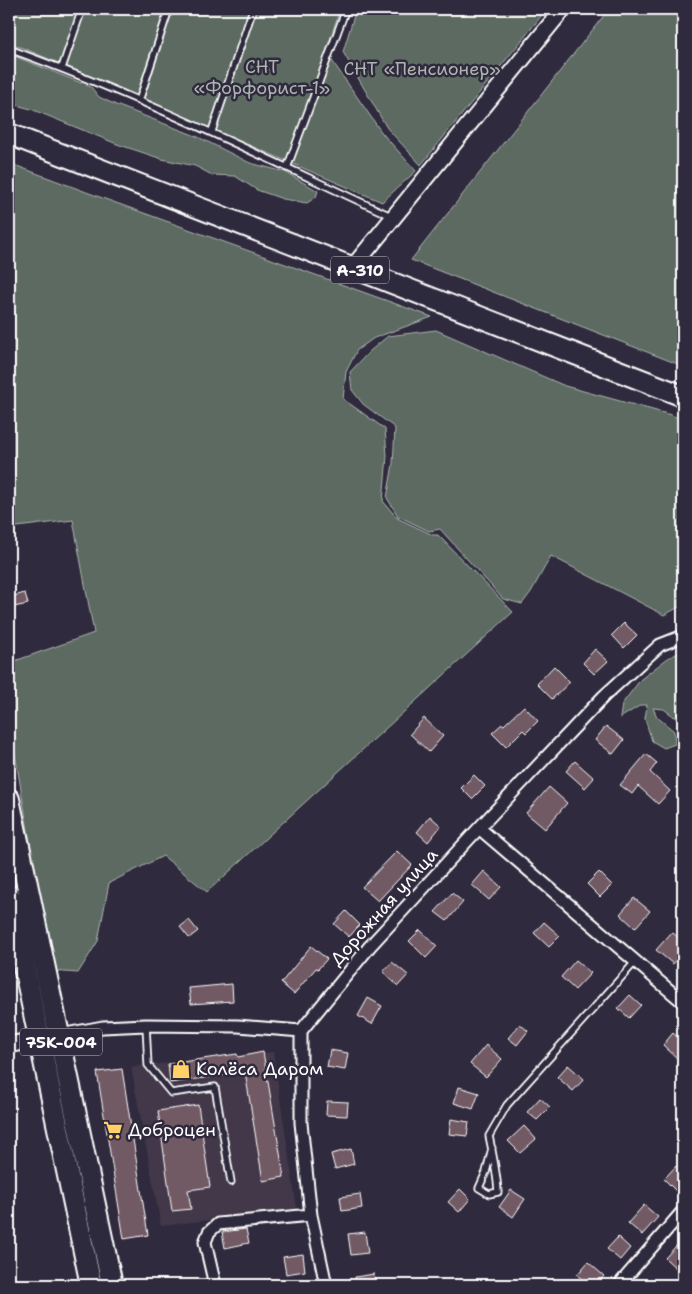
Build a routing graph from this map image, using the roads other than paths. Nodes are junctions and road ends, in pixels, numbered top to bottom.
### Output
1 (82, 9) edge
2 (168, 9) edge
3 (253, 9) edge
4 (346, 9) edge
5 (563, 9) edge
6 (9, 49) edge
7 (62, 68) junction
8 (140, 101) junction
9 (212, 131) junction
10 (9, 134) edge
11 (9, 140) edge
12 (37, 145) junction
13 (287, 168) junction
14 (393, 217) junction
15 (353, 267) junction
16 (683, 396) edge
17 (9, 618) edge
18 (9, 622) edge
19 (683, 636) edge
20 (9, 799) edge
21 (479, 828) junction
22 (9, 895) edge
23 (636, 961) junction
24 (683, 1002) edge
25 (146, 1025) junction
26 (301, 1031) junction
27 (60, 1034) junction
28 (39, 1039) junction
29 (9, 1045) edge
30 (492, 1148) junction
31 (231, 1182) dead end
32 (683, 1211) edge
33 (311, 1215) junction
34 (90, 1285) edge
35 (112, 1285) edge
36 (215, 1285) edge
37 (326, 1285) edge
38 (619, 1285) edge

1 - 7 lane
2 - 8 lane
3 - 9 lane
4 - 13 lane
5 - 14 street
6 - 7 lane
7 - 8 lane
8 - 9 lane
9 - 13 lane
10 - 12 highway, А-310
11 - 12 highway
12 - 15 highway, А-310
13 - 14 lane
14 - 15 street
15 - 16 highway, А-310
17 - 18 lane
19 - 21 street, Дорожная улица
20 - 27 highway, 75К-004
21 - 23 street
21 - 26 street, Дорожная улица
22 - 28 highway, 75К-004
23 - 24 street
23 - 30 lane
25 - 26 street
25 - 27 street
25 - 31 lane
26 - 33 street
27 - 28 street
27 - 35 highway, 75К-004
28 - 29 street
28 - 34 highway, 75К-004
30 - 30 lane
32 - 38 street
33 - 36 street
33 - 37 street

